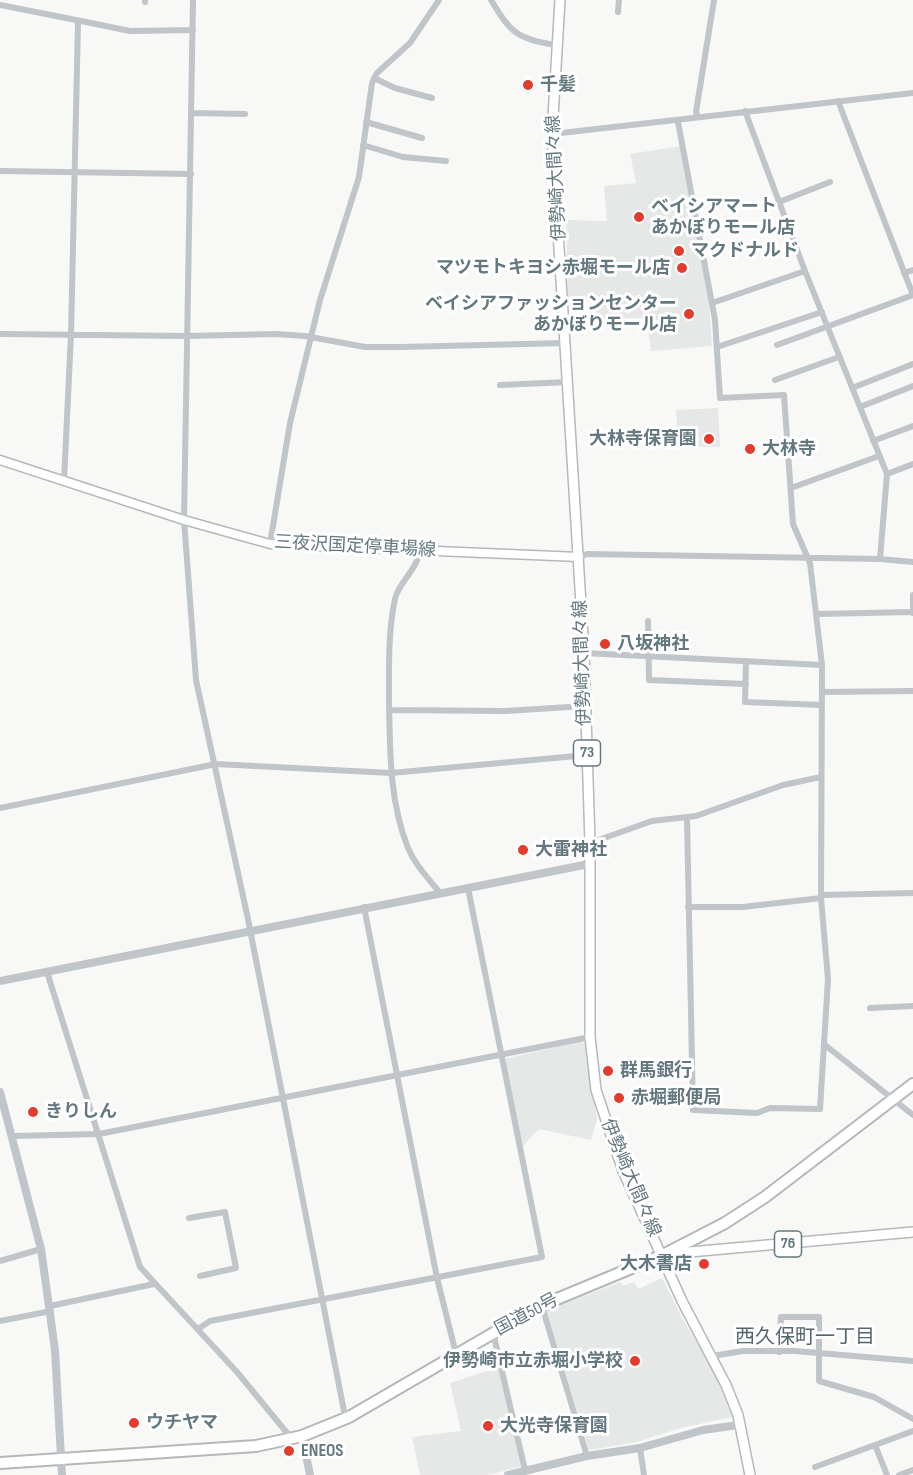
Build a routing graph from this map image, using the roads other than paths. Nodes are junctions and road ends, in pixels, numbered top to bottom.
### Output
1 (193, 0) edge
2 (438, 0) edge
3 (491, 0) edge
4 (560, 0) edge
5 (619, 0) edge
6 (714, 0) edge
7 (0, 5) edge
8 (618, 12) dead end
9 (76, 20) junction
10 (193, 30) junction
11 (556, 45) junction
12 (374, 78) junction
13 (913, 93) edge
14 (432, 98) dead end
15 (838, 101) junction
16 (745, 111) junction
17 (193, 113) junction
18 (245, 114) dead end
19 (698, 117) junction
20 (366, 122) junction
21 (678, 122) junction
22 (552, 134) junction
23 (422, 138) dead end
24 (363, 145) junction
25 (446, 161) dead end
26 (0, 171) edge
27 (74, 172) junction
28 (191, 174) junction
29 (830, 182) dead end
30 (779, 202) junction
31 (913, 270) edge
32 (805, 271) junction
33 (904, 273) junction
34 (913, 295) edge
35 (712, 303) junction
36 (822, 312) junction
37 (827, 327) junction
38 (0, 334) edge
39 (70, 334) junction
40 (187, 336) junction
41 (311, 338) junction
42 (566, 343) junction
43 (777, 345) dead end
44 (717, 347) junction
45 (839, 357) junction
46 (913, 364) edge
47 (775, 380) dead end
48 (568, 382) junction
49 (500, 385) dead end
50 (852, 388) junction
51 (912, 389) edge
52 (860, 407) junction
53 (913, 426) edge
54 (873, 441) junction
55 (879, 456) junction
56 (0, 460) edge
57 (913, 464) edge
58 (887, 474) junction
59 (64, 481) junction
60 (791, 488) junction
61 (184, 520) junction
62 (270, 544) junction
63 (420, 551) junction
64 (579, 557) junction
65 (808, 559) junction
66 (880, 559) junction
67 (913, 562) edge
68 (913, 595) edge
69 (913, 613) edge
70 (817, 614) junction
71 (648, 621) dead end
72 (584, 653) junction
73 (649, 654) junction
74 (746, 661) junction
75 (822, 665) junction
76 (746, 684) junction
77 (913, 691) edge
78 (823, 692) junction
79 (822, 705) junction
80 (585, 706) junction
81 (390, 710) junction
82 (587, 755) junction
83 (216, 764) junction
84 (391, 773) junction
85 (821, 777) junction
86 (0, 808) edge
87 (687, 818) junction
88 (590, 843) junction
89 (590, 864) junction
90 (468, 888) junction
91 (440, 892) junction
92 (913, 893) edge
93 (821, 896) junction
94 (364, 908) junction
95 (688, 908) junction
96 (250, 930) junction
97 (47, 972) junction
98 (0, 981) edge
99 (913, 1006) edge
100 (870, 1008) dead end
101 (590, 1037) junction
102 (825, 1046) junction
103 (501, 1055) junction
104 (398, 1075) junction
105 (913, 1084) edge
106 (0, 1092) edge
107 (283, 1097) junction
108 (894, 1099) junction
109 (913, 1115) edge
110 (99, 1134) junction
111 (12, 1136) junction
112 (189, 1218) dead end
113 (913, 1232) edge
114 (41, 1249) junction
115 (663, 1255) junction
116 (0, 1261) edge
117 (200, 1276) dead end
118 (437, 1278) junction
119 (154, 1284) junction
120 (323, 1300) junction
121 (50, 1309) junction
122 (544, 1313) dead end
123 (0, 1321) edge
124 (198, 1329) junction
125 (494, 1337) dead end
126 (779, 1352) junction
127 (820, 1352) junction
128 (456, 1354) junction
129 (712, 1356) junction
130 (913, 1361) edge
131 (349, 1417) junction
132 (913, 1419) edge
133 (738, 1425) junction
134 (913, 1431) edge
135 (297, 1437) junction
136 (875, 1445) junction
137 (640, 1448) junction
138 (587, 1456) junction
139 (61, 1458) junction
140 (0, 1463) edge
141 (815, 1467) dead end
142 (525, 1470) junction
143 (913, 1470) edge
144 (62, 1475) edge
145 (310, 1475) edge
146 (508, 1475) edge
147 (644, 1475) edge
148 (750, 1475) edge
149 (887, 1475) edge
150 (899, 1475) edge

1 - 10 street
2 - 12 street
3 - 11 street
4 - 11 main road, 伊勢崎大間々線 / 73
5 - 8 street
6 - 19 street
7 - 9 street
9 - 10 street
9 - 27 street
10 - 17 street
11 - 22 main road, 伊勢崎大間々線 / 73
12 - 14 street
12 - 20 street
13 - 15 street
15 - 16 street
15 - 33 street
16 - 19 street
16 - 30 street
17 - 18 street
17 - 28 street
19 - 21 street
20 - 23 street
20 - 24 street
21 - 22 street
21 - 35 street
22 - 42 main road, 伊勢崎大間々線 / 73
24 - 25 street
24 - 41 street
26 - 27 street
27 - 28 street
27 - 39 street
28 - 40 street
29 - 30 street
30 - 32 street
31 - 33 street
32 - 35 street
32 - 36 street
33 - 34 street
34 - 37 street
35 - 44 street
36 - 37 street
36 - 44 street
37 - 43 street
37 - 45 street
38 - 39 street
39 - 40 street
39 - 59 street
40 - 41 street
40 - 61 street
41 - 42 street
41 - 62 street
42 - 48 main road, 伊勢崎大間々線 / 73
44 - 60 street
45 - 47 street
45 - 50 street
46 - 50 street
48 - 49 street
48 - 64 main road, 伊勢崎大間々線 / 73
50 - 52 street
51 - 52 street
52 - 54 street
53 - 54 street
54 - 55 street
55 - 58 street
55 - 60 street
56 - 59 main road, 三夜沢国定停車場線
57 - 58 street
58 - 66 street
59 - 61 main road, 三夜沢国定停車場線
60 - 65 street
61 - 62 main road, 三夜沢国定停車場線
61 - 83 street
62 - 63 main road, 三夜沢国定停車場線
63 - 64 main road, 三夜沢国定停車場線
63 - 81 street
64 - 65 street
64 - 72 main road, 伊勢崎大間々線 / 73
65 - 66 street
65 - 70 street
66 - 67 street
68 - 69 street
69 - 70 street
70 - 75 street
71 - 73 street
72 - 73 street
72 - 80 main road, 伊勢崎大間々線 / 73
73 - 74 street
73 - 76 street
74 - 75 street
74 - 76 street
75 - 78 street
76 - 79 street
77 - 78 street
78 - 79 street
79 - 85 street
80 - 81 street
80 - 82 main road, 伊勢崎大間々線 / 73
81 - 84 street
82 - 84 street
82 - 88 main road, 伊勢崎大間々線 / 73
83 - 84 street
83 - 86 street
83 - 96 street
84 - 91 street
85 - 87 street
85 - 93 street
87 - 88 street
87 - 95 street
88 - 89 main road, 伊勢崎大間々線 / 73
89 - 90 street
89 - 101 main road, 伊勢崎大間々線 / 73
90 - 91 street
90 - 103 street
91 - 94 street
92 - 93 street
93 - 95 street
93 - 102 street
94 - 96 street
94 - 104 street
95 - 102 street
96 - 97 street
96 - 107 street
97 - 98 street
97 - 110 street
99 - 100 street
101 - 103 street
101 - 115 main road, 伊勢崎大間々線 / 73
102 - 108 street
103 - 104 street
103 - 118 street
104 - 107 street
104 - 118 street
105 - 108 highway, 国道50号
106 - 111 street
107 - 110 street
107 - 120 street
108 - 109 street
108 - 115 highway, 国道50号
110 - 111 street
110 - 119 street
111 - 114 street
112 - 117 street
113 - 115 main road, 76
114 - 116 street
114 - 121 street
115 - 128 highway, 国道50号
115 - 129 main road, 伊勢崎大間々線 / 73
118 - 120 street
118 - 128 street
119 - 121 street
119 - 124 street
120 - 124 street
120 - 131 street
121 - 123 street
121 - 139 street
122 - 138 street
124 - 135 street
125 - 142 street
126 - 127 street
126 - 127 street
126 - 129 street
127 - 130 street
127 - 132 street
128 - 131 highway, 国道50号
129 - 133 main road, 伊勢崎大間々線 / 73
131 - 135 highway, 国道50号
133 - 137 street
133 - 148 main road, 伊勢崎大間々線 / 73
134 - 136 street
135 - 139 highway, 国道50号
135 - 145 street
136 - 141 street
136 - 149 street
137 - 138 street
137 - 147 street
138 - 142 street
139 - 140 highway, 国道50号
139 - 144 street
142 - 146 street
143 - 150 street

